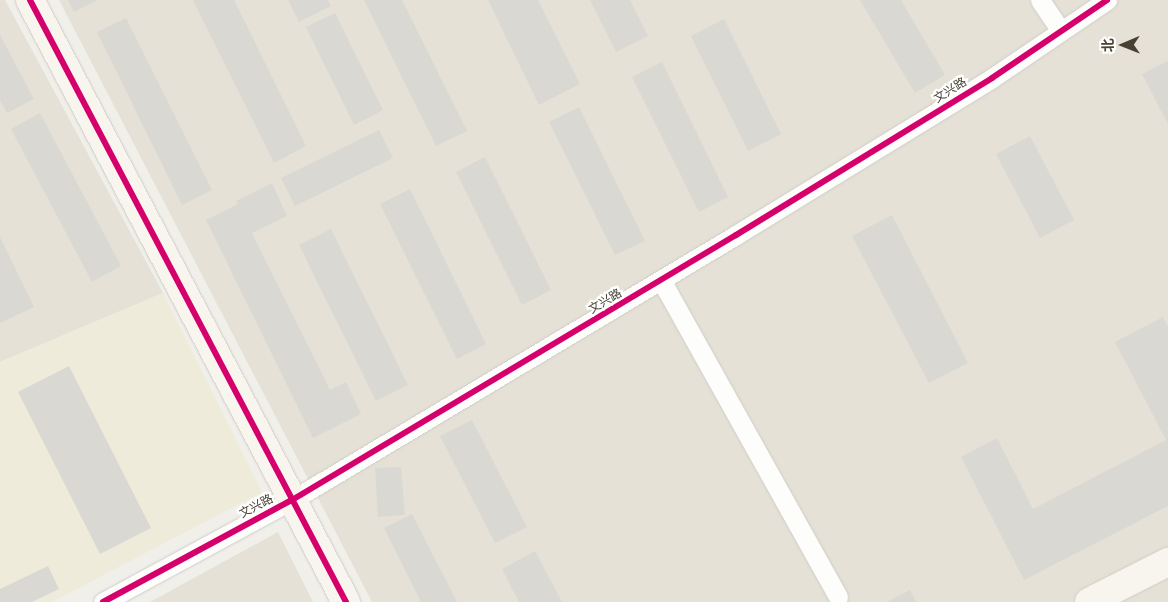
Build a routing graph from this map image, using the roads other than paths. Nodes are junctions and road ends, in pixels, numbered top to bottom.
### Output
1 (30, 0) edge
2 (1040, 0) edge
3 (1107, 0) edge
4 (1062, 31) junction
5 (661, 280) junction
6 (292, 500) junction
7 (1168, 562) edge
8 (838, 597) dead end
9 (103, 602) edge
10 (346, 602) edge
11 (1089, 602) edge

1 - 6 street
2 - 4 street
3 - 4 street, 文兴路
4 - 5 street, 文兴路
5 - 6 street, 文兴路
5 - 8 street
6 - 9 street, 文兴路
6 - 10 street
7 - 11 street

